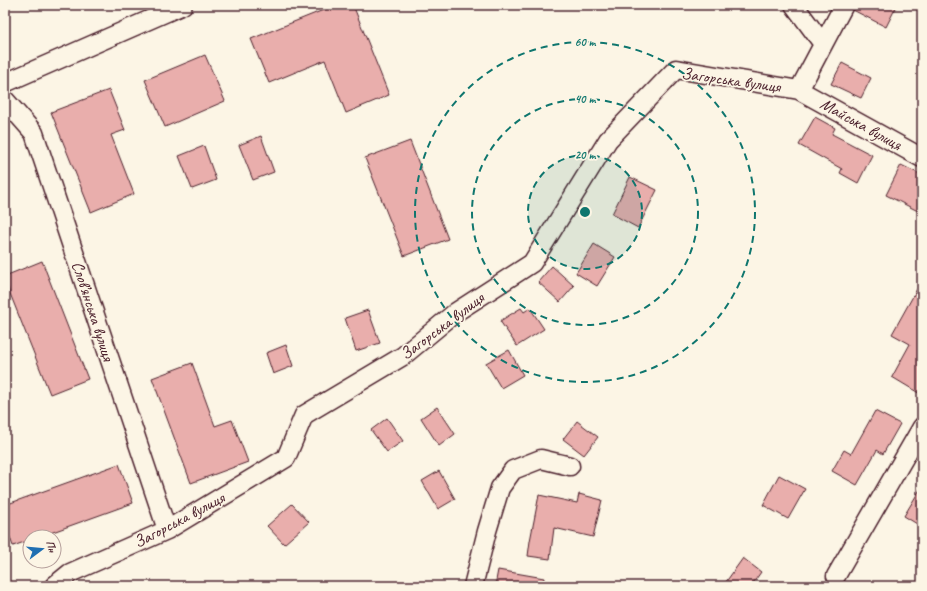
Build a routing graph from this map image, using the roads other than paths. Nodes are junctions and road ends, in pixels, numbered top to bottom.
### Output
1 (180, 5) edge
2 (794, 5) edge
3 (844, 5) edge
4 (823, 44) junction
5 (5, 83) edge
6 (799, 90) junction
7 (5, 100) edge
8 (922, 158) edge
9 (922, 427) edge
10 (570, 466) dead end
11 (167, 530) junction
12 (836, 576) dead end
13 (54, 586) edge
14 (473, 586) edge

1 - 5 street
2 - 4 street
3 - 4 street
4 - 6 street
6 - 8 street, Майська вулиця
6 - 11 street, Загорська вулиця
7 - 11 street, Слов’янська вулиця
9 - 12 street
10 - 14 street
11 - 13 street, Загорська вулиця

